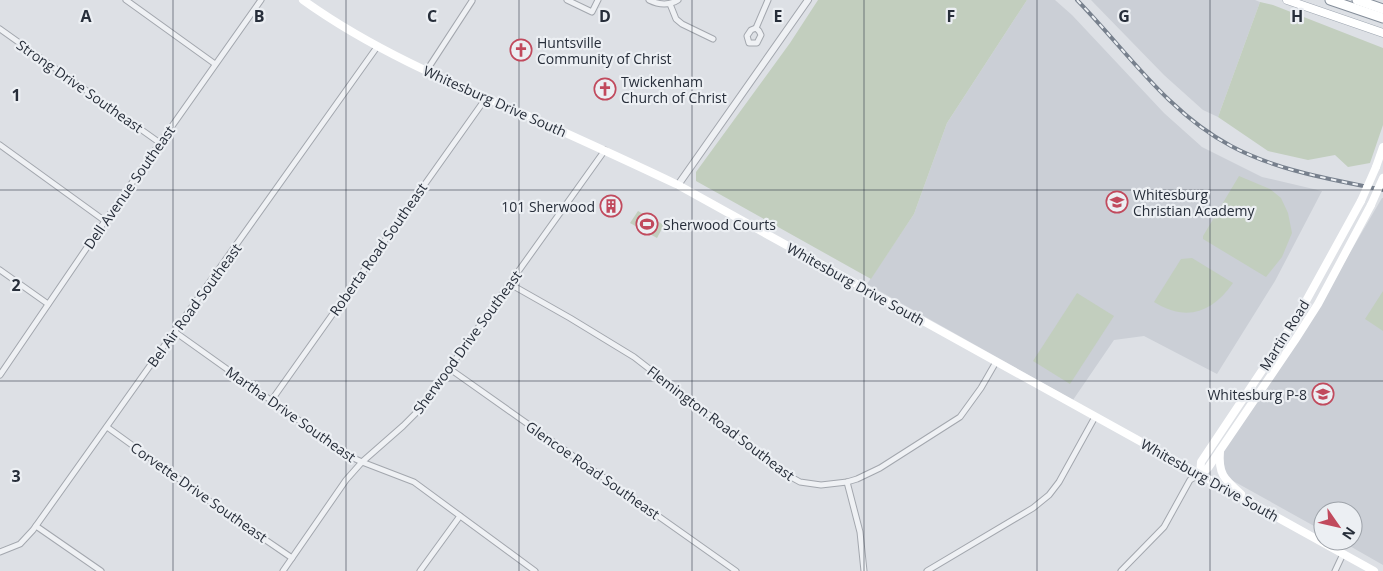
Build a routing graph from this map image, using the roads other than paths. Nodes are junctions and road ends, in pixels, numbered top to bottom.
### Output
1 (126, 0) edge
2 (261, 0) edge
3 (303, 0) edge
4 (567, 0) edge
5 (598, 0) edge
6 (648, 0) edge
7 (678, 0) edge
8 (768, 0) edge
9 (1288, 0) edge
10 (1330, 0) edge
11 (1357, 0) edge
12 (472, 1) dead end
13 (805, 1) edge
14 (670, 4) junction
15 (1383, 9) edge
16 (1383, 18) edge
17 (756, 28) dead end
18 (1370, 28) junction
19 (0, 29) edge
20 (1383, 32) edge
21 (713, 39) dead end
22 (1383, 39) edge
23 (377, 47) junction
24 (216, 64) junction
25 (427, 70) junction
26 (486, 98) junction
27 (160, 143) junction
28 (0, 146) edge
29 (1383, 147) edge
30 (605, 150) junction
31 (1383, 178) edge
32 (678, 185) junction
33 (105, 221) junction
34 (0, 270) edge
35 (510, 284) junction
36 (48, 304) junction
37 (175, 332) junction
38 (996, 362) junction
39 (450, 369) junction
40 (0, 375) edge
41 (271, 401) junction
42 (1095, 417) junction
43 (107, 427) junction
44 (1220, 450) junction
45 (362, 462) junction
46 (1200, 474) junction
47 (847, 482) junction
48 (1252, 503) junction
49 (460, 516) junction
50 (36, 526) junction
51 (0, 552) edge
52 (1343, 554) junction
53 (292, 558) junction
54 (101, 571) edge
55 (283, 571) edge
56 (420, 571) edge
57 (535, 571) edge
58 (736, 571) edge
59 (864, 571) edge
60 (927, 571) edge
61 (1121, 571) edge
62 (1335, 571) edge
63 (1374, 571) edge

1 - 24 street
2 - 24 street, Dell Avenue Southeast
3 - 23 main road, Whitesburg Drive South
4 - 5 street
6 - 14 street
7 - 14 street
8 - 17 street
9 - 18 main road
10 - 16 highway
11 - 15 highway
12 - 25 street
13 - 32 street
14 - 21 street
18 - 20 main road
18 - 22 main road
19 - 27 street, Strong Drive Southeast
23 - 25 main road, Whitesburg Drive South
23 - 37 street, Bel Air Road Southeast
24 - 27 street, Dell Avenue Southeast
25 - 26 main road, Whitesburg Drive South
26 - 30 main road, Whitesburg Drive South
26 - 41 street, Roberta Road Southeast
27 - 33 street, Dell Avenue Southeast
28 - 33 street
29 - 46 main road, Martin Road, bridge
30 - 32 main road, Whitesburg Drive South
30 - 35 street, Sherwood Drive Southeast
31 - 44 main road, Martin Road, bridge
32 - 38 main road, Whitesburg Drive South
33 - 36 street, Dell Avenue Southeast
34 - 36 street
35 - 39 street, Sherwood Drive Southeast
35 - 47 street, Flemington Road Southeast
36 - 40 street, Dell Avenue Southeast
37 - 41 street, Martha Drive Southeast
37 - 43 street, Bel Air Road Southeast
38 - 42 main road, Whitesburg Drive South
38 - 47 street, Flemington Road Southeast
39 - 45 street, Sherwood Drive Southeast
39 - 58 street, Glencoe Road Southeast
41 - 45 street, Martha Drive Southeast
42 - 46 main road, Whitesburg Drive South
42 - 60 street
43 - 50 street, Bel Air Road Southeast
43 - 53 street, Corvette Drive Southeast
44 - 46 main road, Martin Road
44 - 48 main road
45 - 49 street, Martha Drive Southeast
45 - 53 street, Sherwood Drive Southeast
46 - 48 main road, Whitesburg Drive South
46 - 61 street
47 - 59 street
48 - 52 main road, Whitesburg Drive South
49 - 56 street
49 - 57 street, Martha Drive Southeast
50 - 51 street, Bel Air Road Southeast
50 - 54 street
52 - 62 street
52 - 63 main road, Whitesburg Drive South
53 - 55 street, Sherwood Drive Southeast

